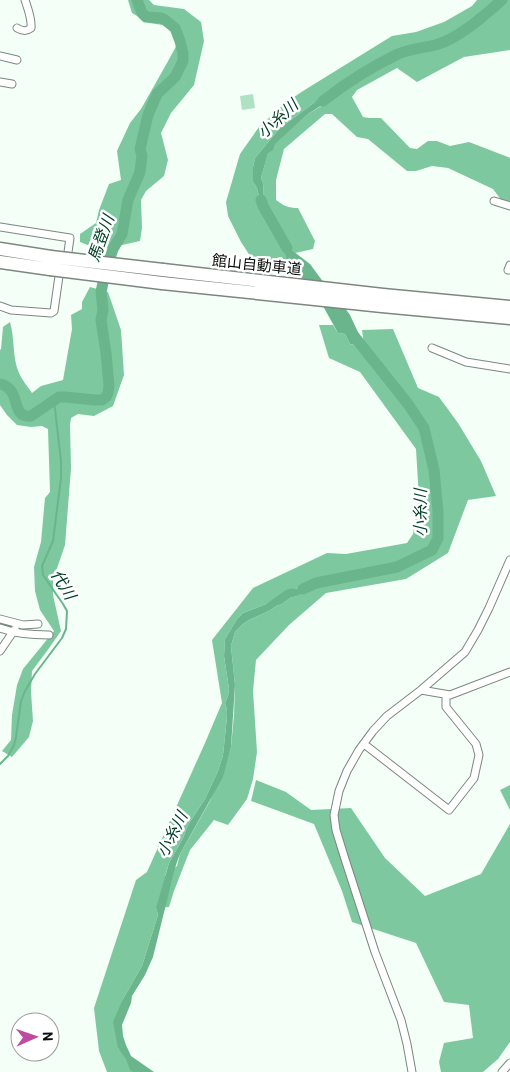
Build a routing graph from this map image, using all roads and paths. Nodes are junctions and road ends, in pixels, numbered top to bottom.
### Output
1 (25, 0) edge
2 (17, 28) dead end
3 (0, 56) edge
4 (17, 60) dead end
5 (0, 82) edge
6 (12, 84) dead end
7 (494, 201) dead end
8 (510, 206) edge
9 (0, 227) edge
10 (0, 249) edge
11 (68, 252) dead end
12 (0, 262) edge
13 (510, 265) edge
14 (53, 267) junction
15 (510, 270) edge
16 (382, 301) junction
17 (0, 306) edge
18 (510, 307) edge
19 (510, 318) edge
20 (432, 348) dead end
21 (510, 369) edge
22 (510, 560) edge
23 (0, 619) edge
24 (17, 624) junction
25 (38, 624) dead end
26 (0, 628) edge
27 (13, 632) junction
28 (49, 635) dead end
29 (0, 651) edge
30 (510, 672) edge
31 (421, 690) junction
32 (446, 695) junction
33 (364, 744) junction
34 (510, 1063) edge
35 (412, 1072) edge
36 (502, 1072) edge

1 - 2 street
3 - 4 street
5 - 6 street
7 - 8 street
9 - 11 street
10 - 14 highway, 館山自動車道
12 - 14 highway, 館山自動車道
13 - 15 street
14 - 16 highway, 館山自動車道, bridge
14 - 17 street
16 - 18 highway, 館山自動車道
16 - 19 highway, 館山自動車道
20 - 21 street
22 - 31 street
23 - 24 street
24 - 25 street
24 - 27 street
26 - 27 street
27 - 28 street
27 - 29 street
30 - 32 street
31 - 32 street
31 - 33 street
32 - 33 street
33 - 35 street
34 - 36 street

